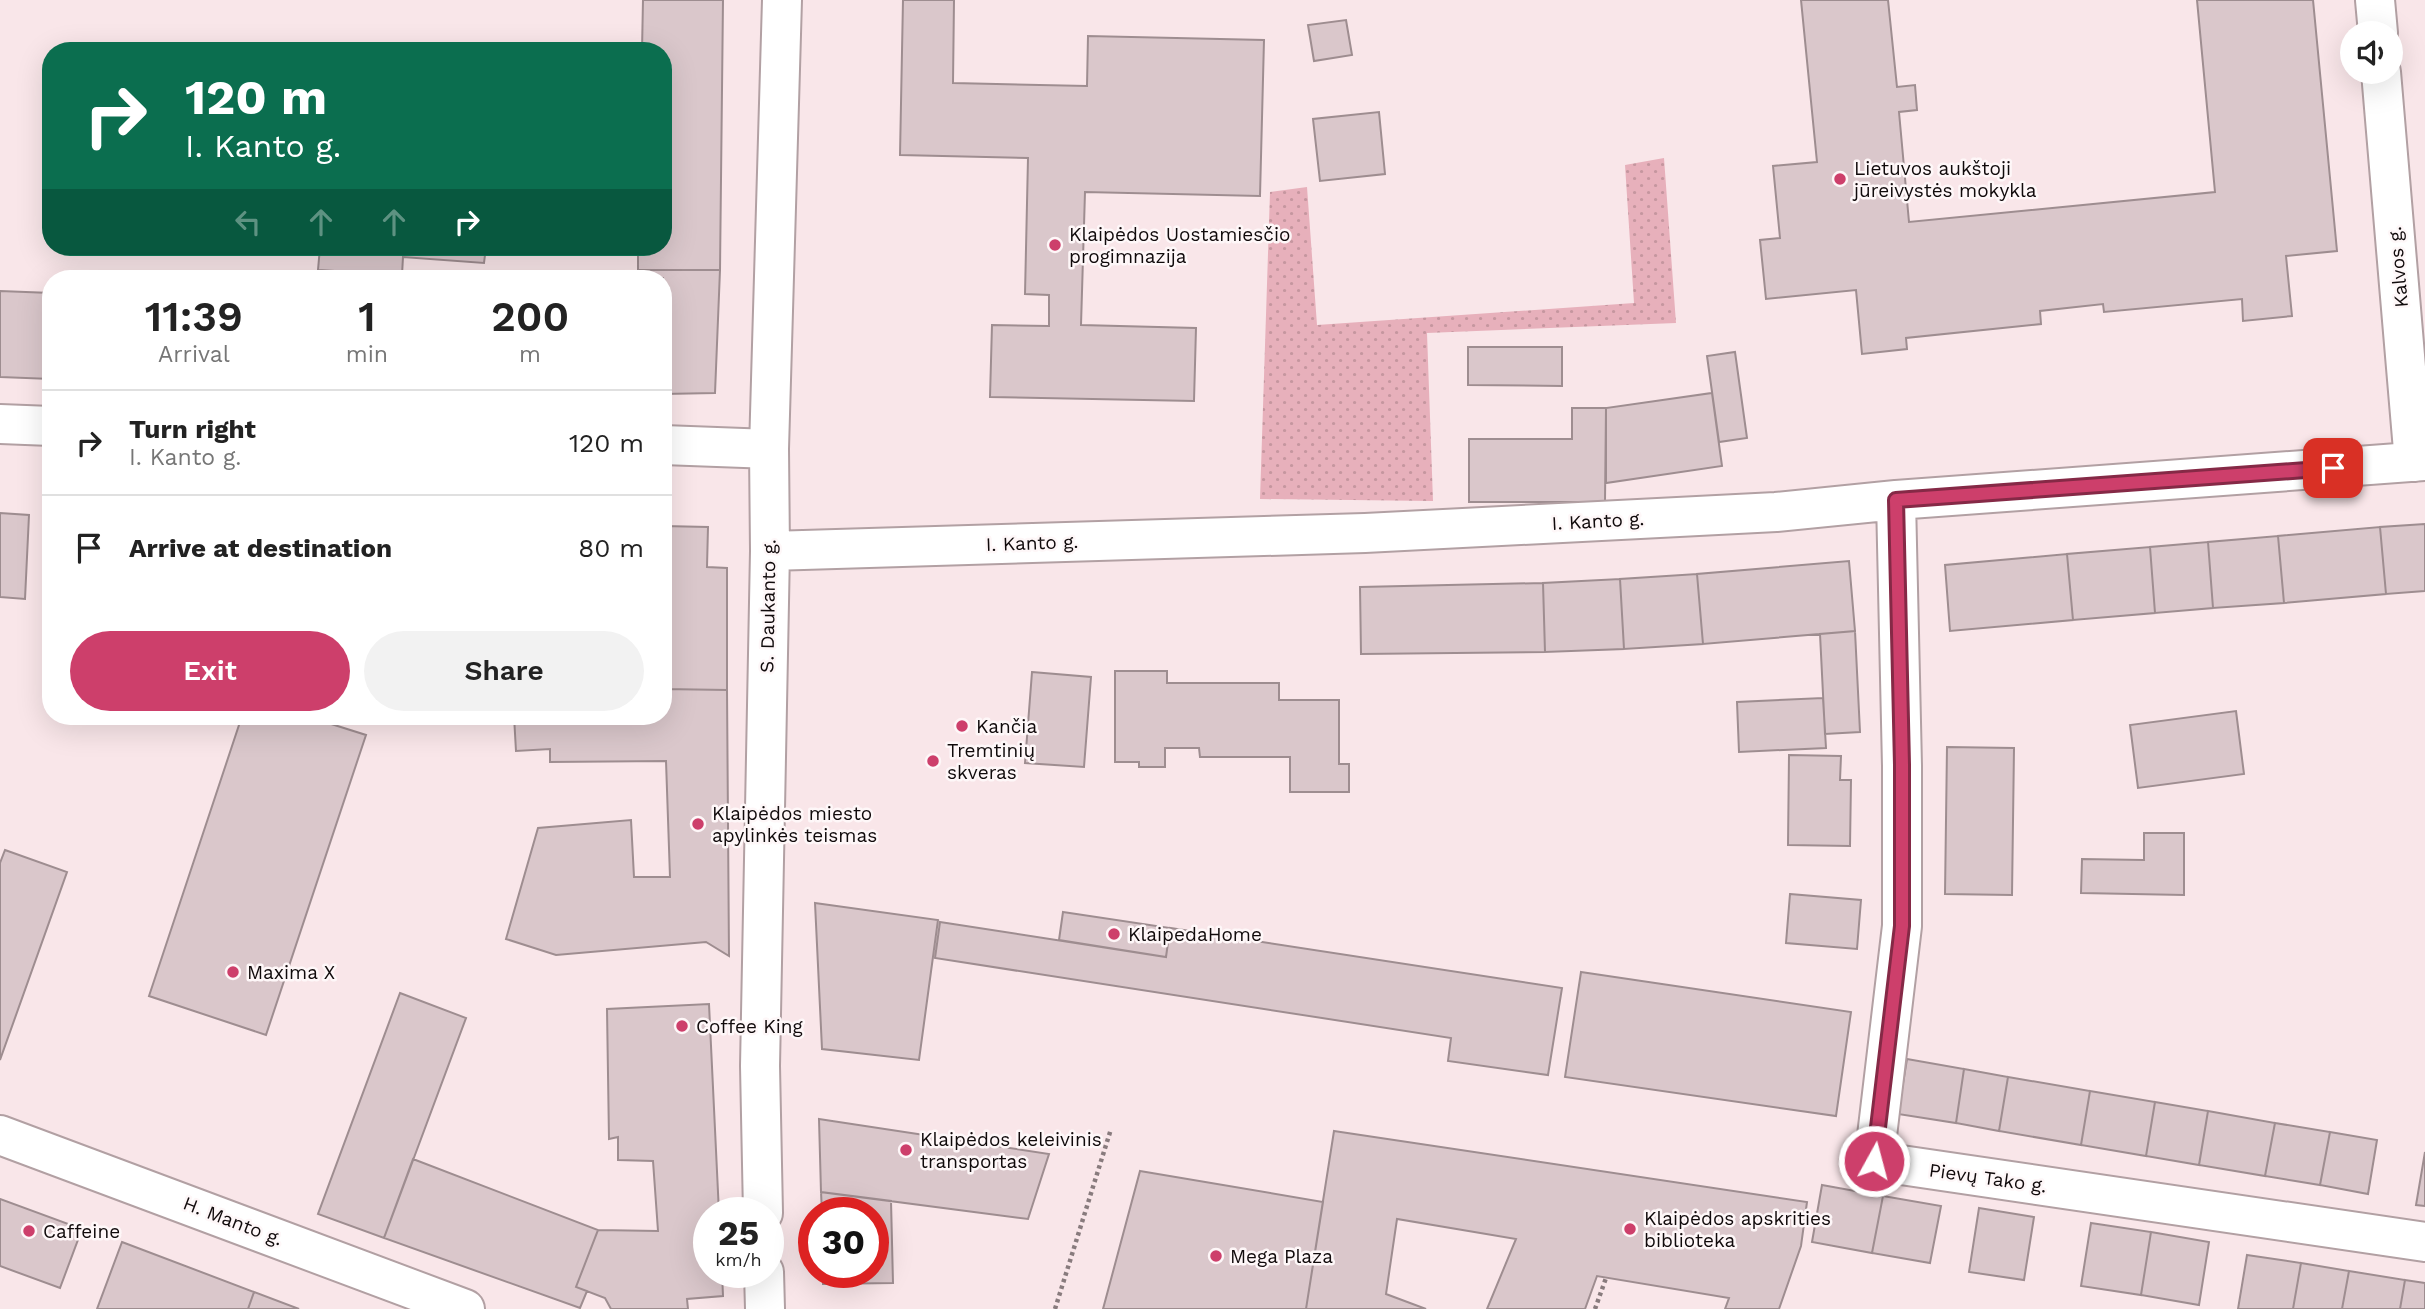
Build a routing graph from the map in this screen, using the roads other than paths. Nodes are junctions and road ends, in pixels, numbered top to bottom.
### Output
1 (782, 0) edge
2 (2375, 0) edge
3 (2377, 21) edge
4 (2382, 84) edge
5 (0, 424) edge
6 (42, 426) edge
7 (672, 445) edge
8 (768, 449) junction
9 (2420, 461) edge
10 (1896, 500) junction
11 (770, 551) junction
12 (0, 1135) edge
13 (763, 1197) edge
14 (2425, 1242) edge
15 (764, 1288) edge
16 (465, 1309) edge
17 (765, 1309) edge

1 - 8 street, S. Daukanto g.
2 - 3 street
4 - 9 street, Kalvos g.
5 - 6 street
7 - 8 street
8 - 11 street, S. Daukanto g.
9 - 10 street, I. Kanto g.
10 - 11 street, I. Kanto g.
10 - 14 street, Pievų Tako g.
11 - 13 street, S. Daukanto g.
12 - 16 street, H. Manto g.
15 - 17 street

